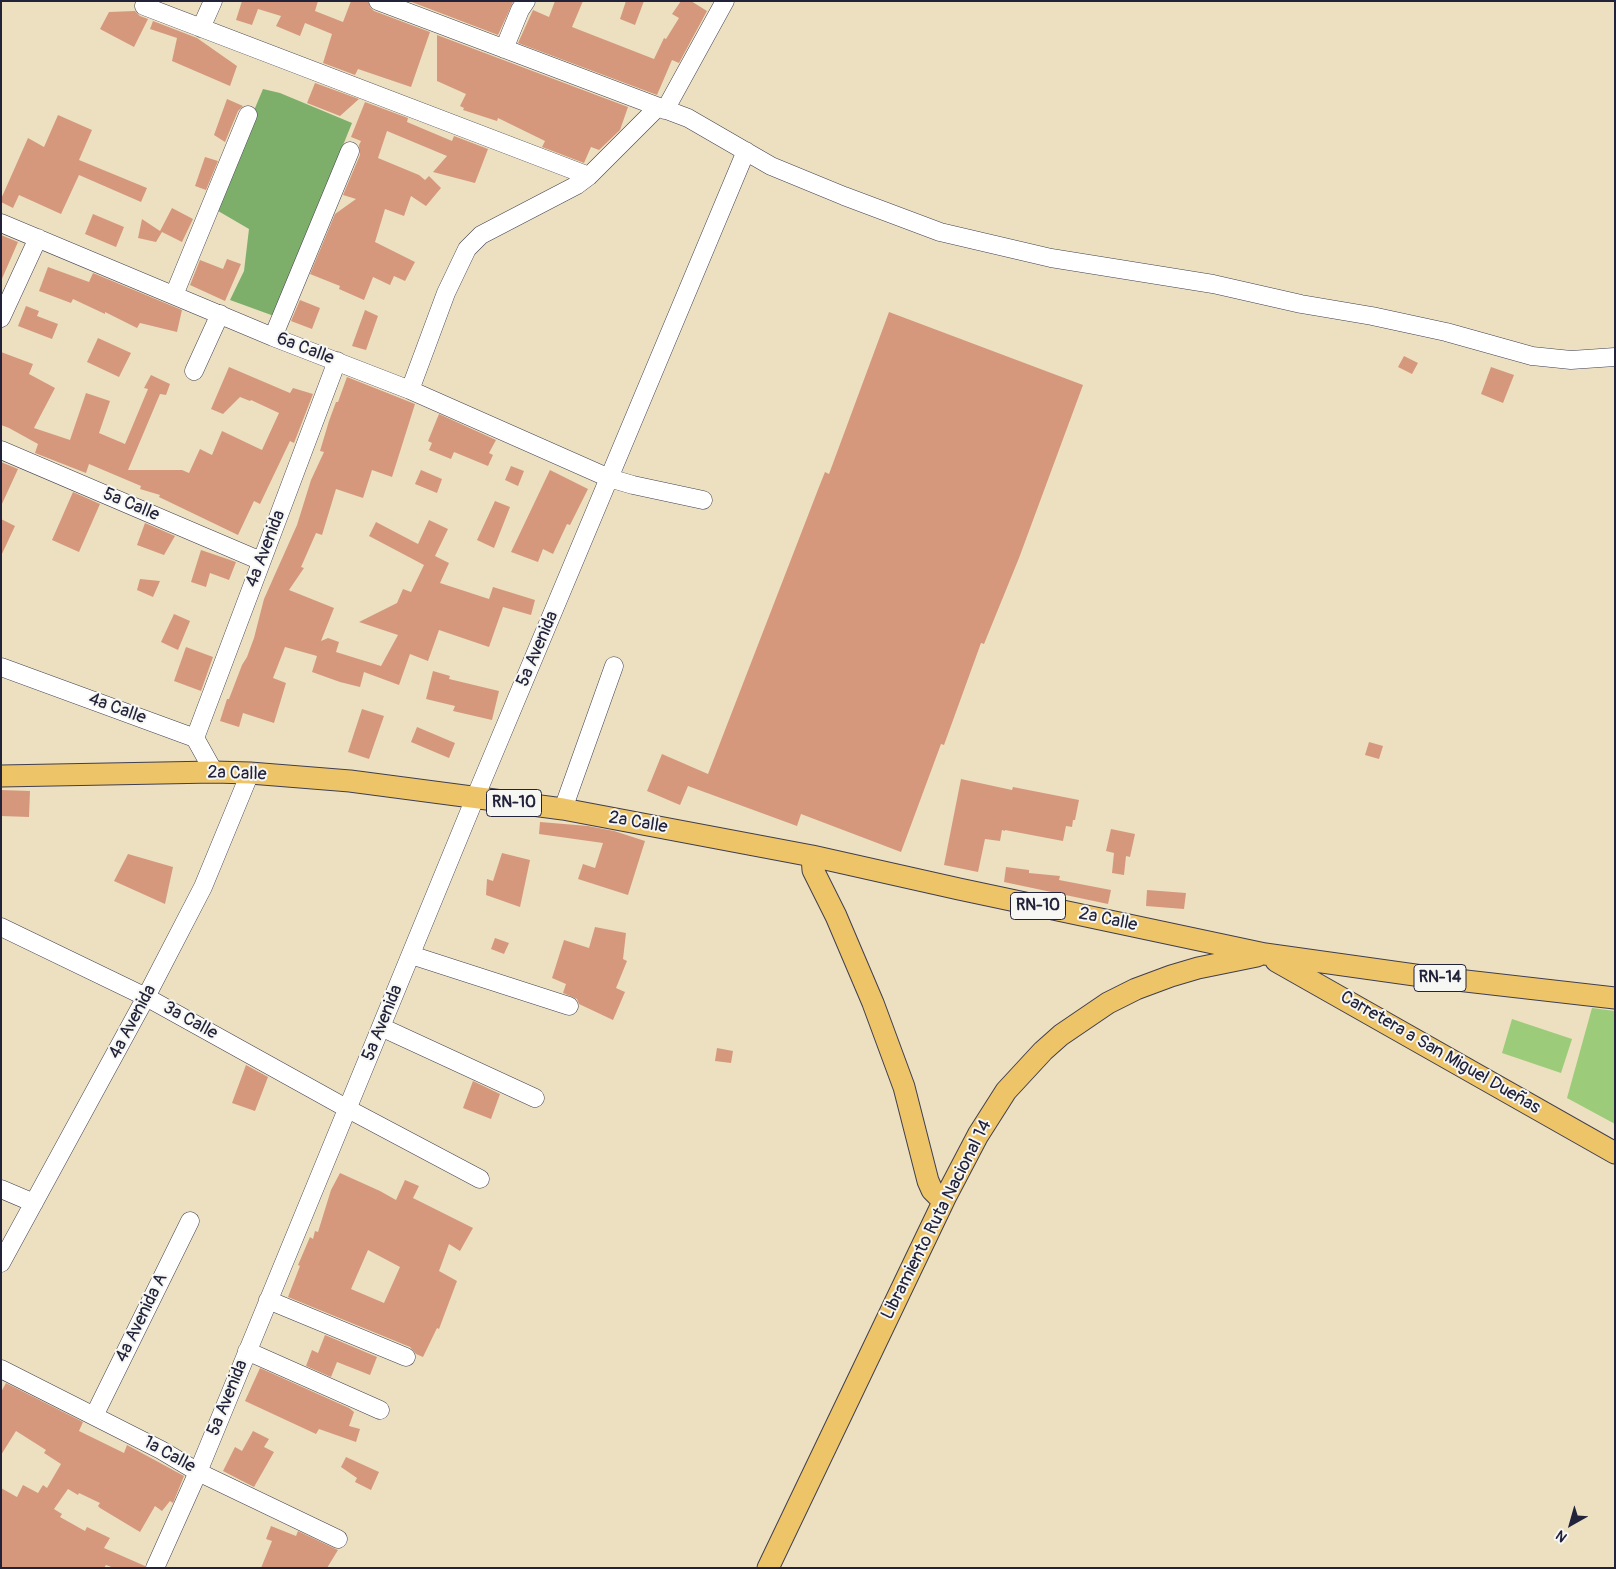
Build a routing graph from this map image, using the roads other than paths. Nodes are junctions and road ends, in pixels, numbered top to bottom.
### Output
1 (213, 1) edge
2 (378, 1) edge
3 (526, 1) edge
4 (725, 1) edge
5 (144, 6) dead end
6 (201, 28) junction
7 (504, 49) junction
8 (661, 109) junction
9 (248, 115) dead end
10 (746, 150) junction
11 (350, 151) dead end
12 (589, 176) junction
13 (1, 223) edge
14 (38, 238) junction
15 (174, 295) junction
16 (5, 298) edge
17 (220, 314) junction
18 (1, 318) edge
19 (273, 337) junction
20 (1615, 357) edge
21 (337, 361) junction
22 (194, 371) dead end
23 (410, 390) junction
24 (1, 450) edge
25 (609, 478) junction
26 (703, 500) dead end
27 (261, 561) junction
28 (614, 666) dead end
29 (1, 667) edge
30 (195, 738) junction
31 (214, 772) junction
32 (250, 774) junction
33 (1, 776) edge
34 (475, 798) junction
35 (563, 809) junction
36 (812, 856) junction
37 (1, 928) edge
38 (1265, 954) junction
39 (410, 955) junction
40 (146, 997) junction
41 (1615, 998) edge
42 (569, 1006) dead end
43 (381, 1027) junction
44 (535, 1098) dead end
45 (348, 1109) junction
46 (1615, 1152) edge
47 (480, 1180) dead end
48 (1, 1188) edge
49 (945, 1198) junction
50 (34, 1203) junction
51 (190, 1221) dead end
52 (1, 1263) edge
53 (268, 1300) junction
54 (247, 1351) junction
55 (406, 1357) dead end
56 (1, 1369) edge
57 (380, 1410) dead end
58 (94, 1416) junction
59 (198, 1472) junction
60 (338, 1539) dead end
61 (155, 1568) edge
62 (768, 1568) edge

1 - 6 street
2 - 7 street
3 - 7 street
4 - 8 street
5 - 6 street
6 - 12 street
7 - 8 street
8 - 10 street
8 - 12 street
9 - 15 street
10 - 20 street
10 - 25 street, 5a Avenida
11 - 19 street
12 - 23 street
13 - 14 street, 6a Calle
14 - 15 street, 6a Calle
14 - 16 street
15 - 17 street, 6a Calle
16 - 18 street
17 - 19 street, 6a Calle
17 - 22 street
19 - 21 street, 6a Calle
21 - 23 street, 6a Calle
21 - 27 street, 4a Avenida
23 - 25 street, 6a Calle
24 - 27 street, 5a Calle
25 - 26 street, 6a Calle
25 - 34 street, 5a Avenida
27 - 30 street, 4a Avenida
28 - 35 street
29 - 30 street, 4a Calle
30 - 31 street
31 - 32 main road, 2a Calle / RN-10
31 - 33 main road, 2a Calle
32 - 34 main road, 2a Calle / RN-10
32 - 40 street, 4a Avenida
34 - 35 main road, 2a Calle / RN-10
34 - 39 street, 5a Avenida
35 - 36 main road, 2a Calle / RN-10
36 - 38 main road, 2a Calle / RN-10
36 - 49 main road
37 - 40 street, 3a Calle
38 - 41 main road, RN-14
38 - 46 main road, Carretera a San Miguel Dueñas / RN-10
38 - 49 main road, Libramiento Ruta Nacional 14
39 - 42 street
39 - 43 street, 5a Avenida
40 - 45 street, 3a Calle
40 - 50 street, 4a Avenida
43 - 44 street
43 - 45 street, 5a Avenida
45 - 47 street, 3a Calle
45 - 53 street, 5a Avenida
48 - 50 street
49 - 62 main road, Libramiento Ruta Nacional 14
50 - 52 street, 4a Avenida
51 - 58 street, 4a Avenida A
53 - 54 street, 5a Avenida
53 - 55 street
54 - 57 street
54 - 59 street, 5a Avenida
56 - 58 street, 1a Calle
58 - 59 street, 1a Calle
59 - 60 street, 1a Calle
59 - 61 street, 5a Avenida

